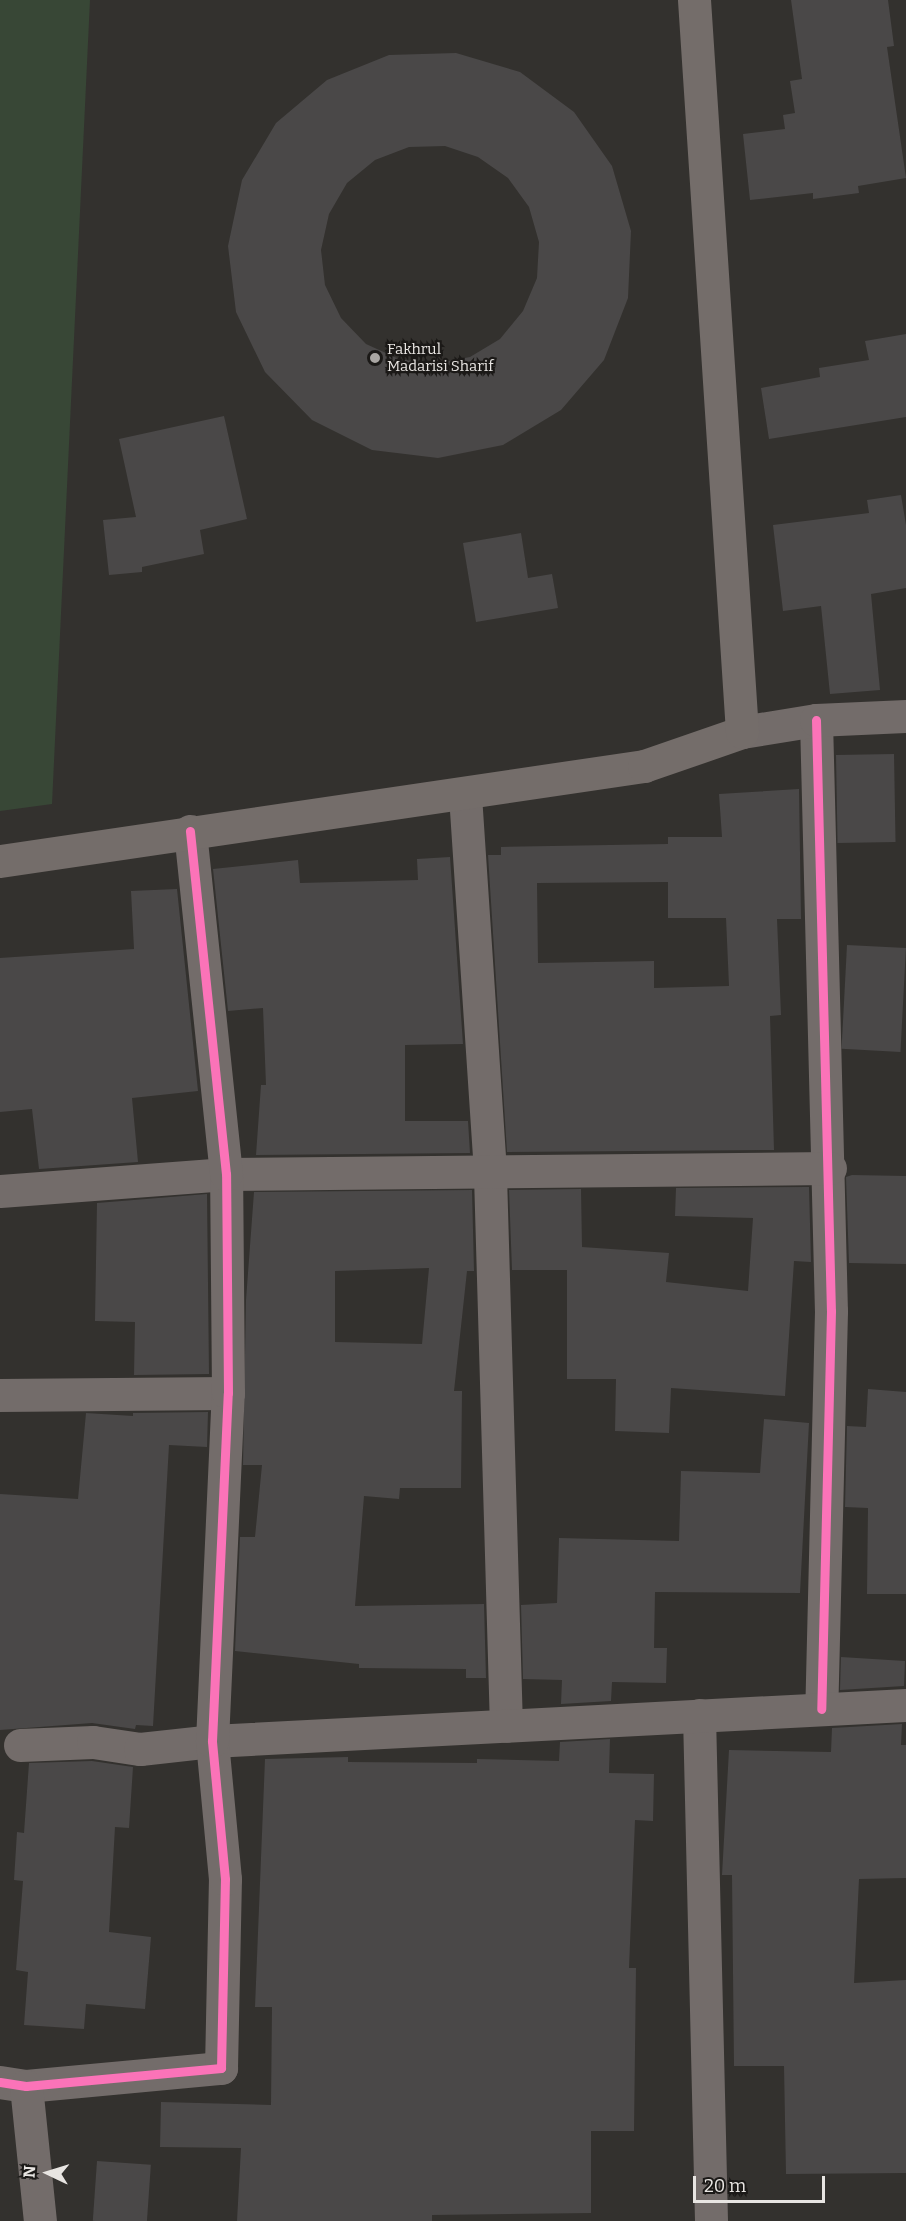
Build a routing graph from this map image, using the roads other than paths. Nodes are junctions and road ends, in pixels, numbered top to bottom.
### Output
1 (694, 0) edge
2 (906, 716) edge
3 (816, 720) junction
4 (742, 732) junction
5 (465, 795) junction
6 (190, 831) junction
7 (0, 861) edge
8 (830, 1168) junction
9 (226, 1174) junction
10 (490, 1175) junction
11 (0, 1191) edge
12 (228, 1393) junction
13 (0, 1395) edge
14 (906, 1705) edge
15 (821, 1709) junction
16 (699, 1715) junction
17 (506, 1725) junction
18 (212, 1741) junction
19 (20, 1744) dead end
20 (13, 2084) edge
21 (40, 2221) edge
22 (711, 2221) edge

1 - 4 main road
2 - 3 street
3 - 4 street
3 - 8 street
4 - 5 main road
5 - 6 main road
5 - 10 street
6 - 7 main road
6 - 9 street
8 - 10 street
8 - 15 street
9 - 10 street
9 - 11 street
9 - 12 street
10 - 17 street
12 - 13 street
12 - 18 street
14 - 15 street
15 - 16 street
16 - 17 street
16 - 22 street
17 - 18 street
18 - 19 street
18 - 20 street
20 - 21 street

